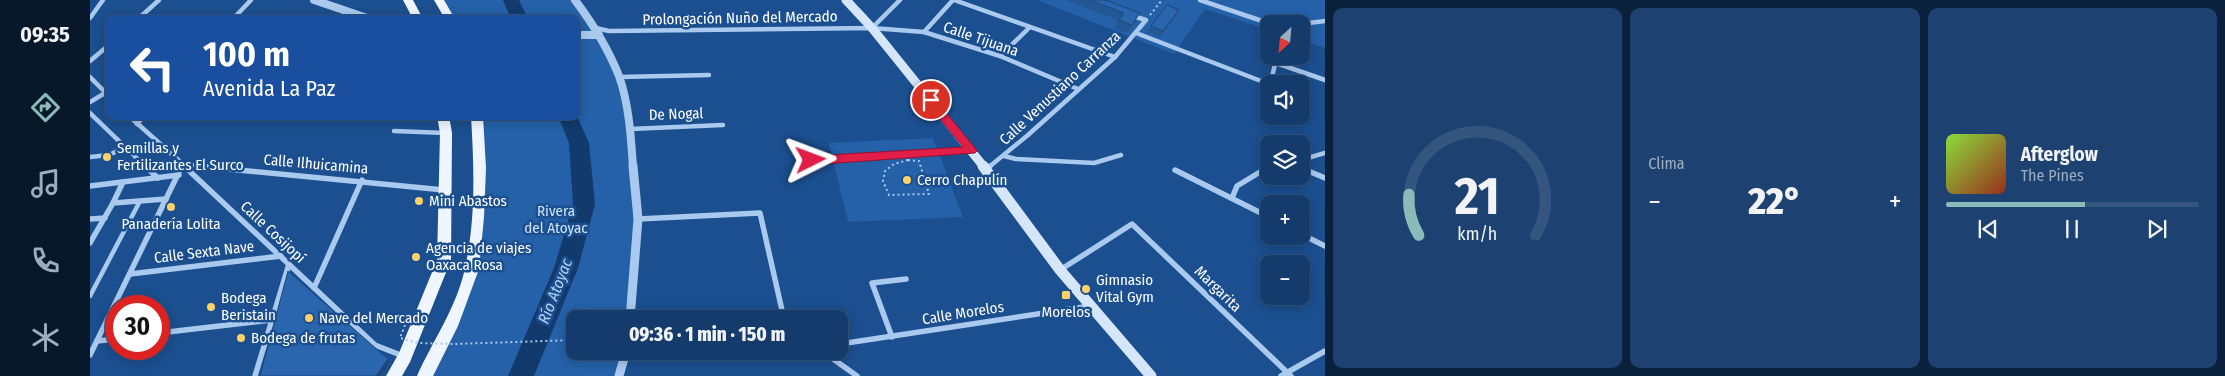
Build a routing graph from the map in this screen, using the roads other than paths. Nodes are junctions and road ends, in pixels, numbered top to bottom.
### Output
1 (103, 0) edge
2 (159, 0) edge
3 (251, 0) edge
4 (314, 0) edge
5 (408, 0) edge
6 (439, 0) edge
7 (575, 0) edge
8 (846, 0) edge
9 (900, 0) edge
10 (953, 0) edge
11 (1200, 0) edge
12 (1128, 14) edge
13 (142, 15) edge
14 (238, 15) edge
15 (358, 15) edge
16 (416, 15) edge
17 (448, 15) edge
18 (90, 18) edge
19 (1260, 20) edge
20 (1325, 21) edge
21 (1310, 23) edge
22 (872, 28) junction
23 (1029, 28) junction
24 (598, 31) junction
25 (580, 32) edge
26 (924, 32) junction
27 (1136, 33) junction
28 (105, 48) edge
29 (1000, 56) junction
30 (1115, 57) junction
31 (90, 61) edge
32 (1275, 65) edge
33 (1282, 65) edge
34 (709, 75) dead end
35 (90, 77) edge
36 (619, 77) junction
37 (1325, 80) edge
38 (1078, 89) junction
39 (105, 93) edge
40 (105, 96) edge
41 (90, 102) edge
42 (90, 113) edge
43 (133, 120) edge
44 (140, 120) edge
45 (444, 120) edge
46 (477, 120) edge
47 (137, 124) junction
48 (723, 125) dead end
49 (630, 128) junction
50 (394, 131) dead end
51 (446, 133) junction
52 (126, 147) junction
53 (971, 151) junction
54 (1325, 153) edge
55 (1121, 155) dead end
56 (1004, 156) junction
57 (90, 157) edge
58 (1310, 157) edge
59 (811, 160) dead end
60 (183, 164) junction
61 (986, 169) junction
62 (1175, 170) dead end
63 (1260, 172) edge
64 (1310, 172) edge
65 (178, 175) junction
66 (158, 178) junction
67 (1325, 178) edge
68 (362, 180) junction
69 (123, 182) junction
70 (90, 186) edge
71 (446, 190) junction
72 (1232, 198) junction
73 (166, 199) junction
74 (140, 201) junction
75 (113, 203) junction
76 (1260, 212) edge
77 (105, 218) junction
78 (638, 218) junction
79 (90, 219) edge
80 (1310, 238) edge
81 (90, 243) edge
82 (1325, 246) edge
83 (281, 256) junction
84 (289, 264) junction
85 (1060, 270) junction
86 (130, 274) junction
87 (906, 279) dead end
88 (314, 288) junction
89 (90, 296) edge
90 (1090, 306) junction
91 (631, 310) edge
92 (782, 310) edge
93 (271, 320) junction
94 (170, 333) edge
95 (892, 337) junction
96 (105, 340) edge
97 (97, 341) junction
98 (848, 343) edge
99 (1325, 351) edge
100 (90, 355) edge
101 (406, 357) junction
102 (623, 360) edge
103 (835, 360) edge
104 (1287, 375) edge
105 (255, 376) edge
106 (394, 376) edge
107 (425, 376) edge
108 (619, 376) edge
109 (857, 376) edge
110 (1151, 376) edge

1 - 18 street
2 - 13 street
3 - 14 street
4 - 15 street
5 - 16 main road
6 - 17 main road
7 - 24 street
8 - 22 main road
9 - 22 street
10 - 23 street
10 - 26 street
11 - 19 street
12 - 27 street, Calle Venustiano Carranza
20 - 21 street
22 - 24 street, Prolongación Nuño del Mercado
22 - 26 street, Calle Tijuana
22 - 53 main road
23 - 29 street
23 - 30 street
24 - 25 street
24 - 36 street
26 - 29 street, Calle Tijuana
27 - 30 street, Calle Venustiano Carranza
27 - 32 street
28 - 31 street
29 - 38 street, Calle Tijuana
30 - 38 street, Calle Venustiano Carranza
33 - 37 street
34 - 36 street
35 - 39 street
36 - 49 street
38 - 56 street, Calle Venustiano Carranza
40 - 41 street
42 - 52 street
43 - 47 street, Calle Cosijopí
44 - 47 street
45 - 51 main road
46 - 107 main road
47 - 60 street, Calle Cosijopí
48 - 49 street, De Nogal
49 - 78 street
50 - 51 street
51 - 71 main road
52 - 57 street
52 - 66 street
53 - 59 street
53 - 61 main road
54 - 58 street
55 - 56 street
56 - 61 street, Calle Venustiano Carranza
60 - 65 street
60 - 68 street, Calle Ilhuicamina
60 - 83 street, Calle Cosijopí
61 - 85 main road
62 - 72 street
63 - 72 street
64 - 67 street
65 - 66 street
65 - 73 street
66 - 69 street
68 - 71 street, Calle Ilhuicamina
68 - 88 street
69 - 70 street
69 - 75 street
71 - 101 main road
72 - 76 street
73 - 74 street
73 - 86 street
74 - 75 street
74 - 89 lane
75 - 77 street
77 - 79 street
77 - 81 street
78 - 91 street
78 - 92 street
80 - 82 street
83 - 84 street, Calle Cosijopí
83 - 86 street, Calle Sexta Nave
84 - 88 street, Calle Cosijopí
84 - 93 street
85 - 90 main road
85 - 104 street, Margarita
86 - 97 street
87 - 95 street
88 - 101 street, Calle Cosijopí
90 - 95 street, Calle Morelos
90 - 110 main road
93 - 94 street
93 - 105 street
95 - 98 street, Calle Morelos
96 - 97 street
97 - 100 street
99 - 104 street
101 - 106 main road
102 - 108 street
103 - 109 street

